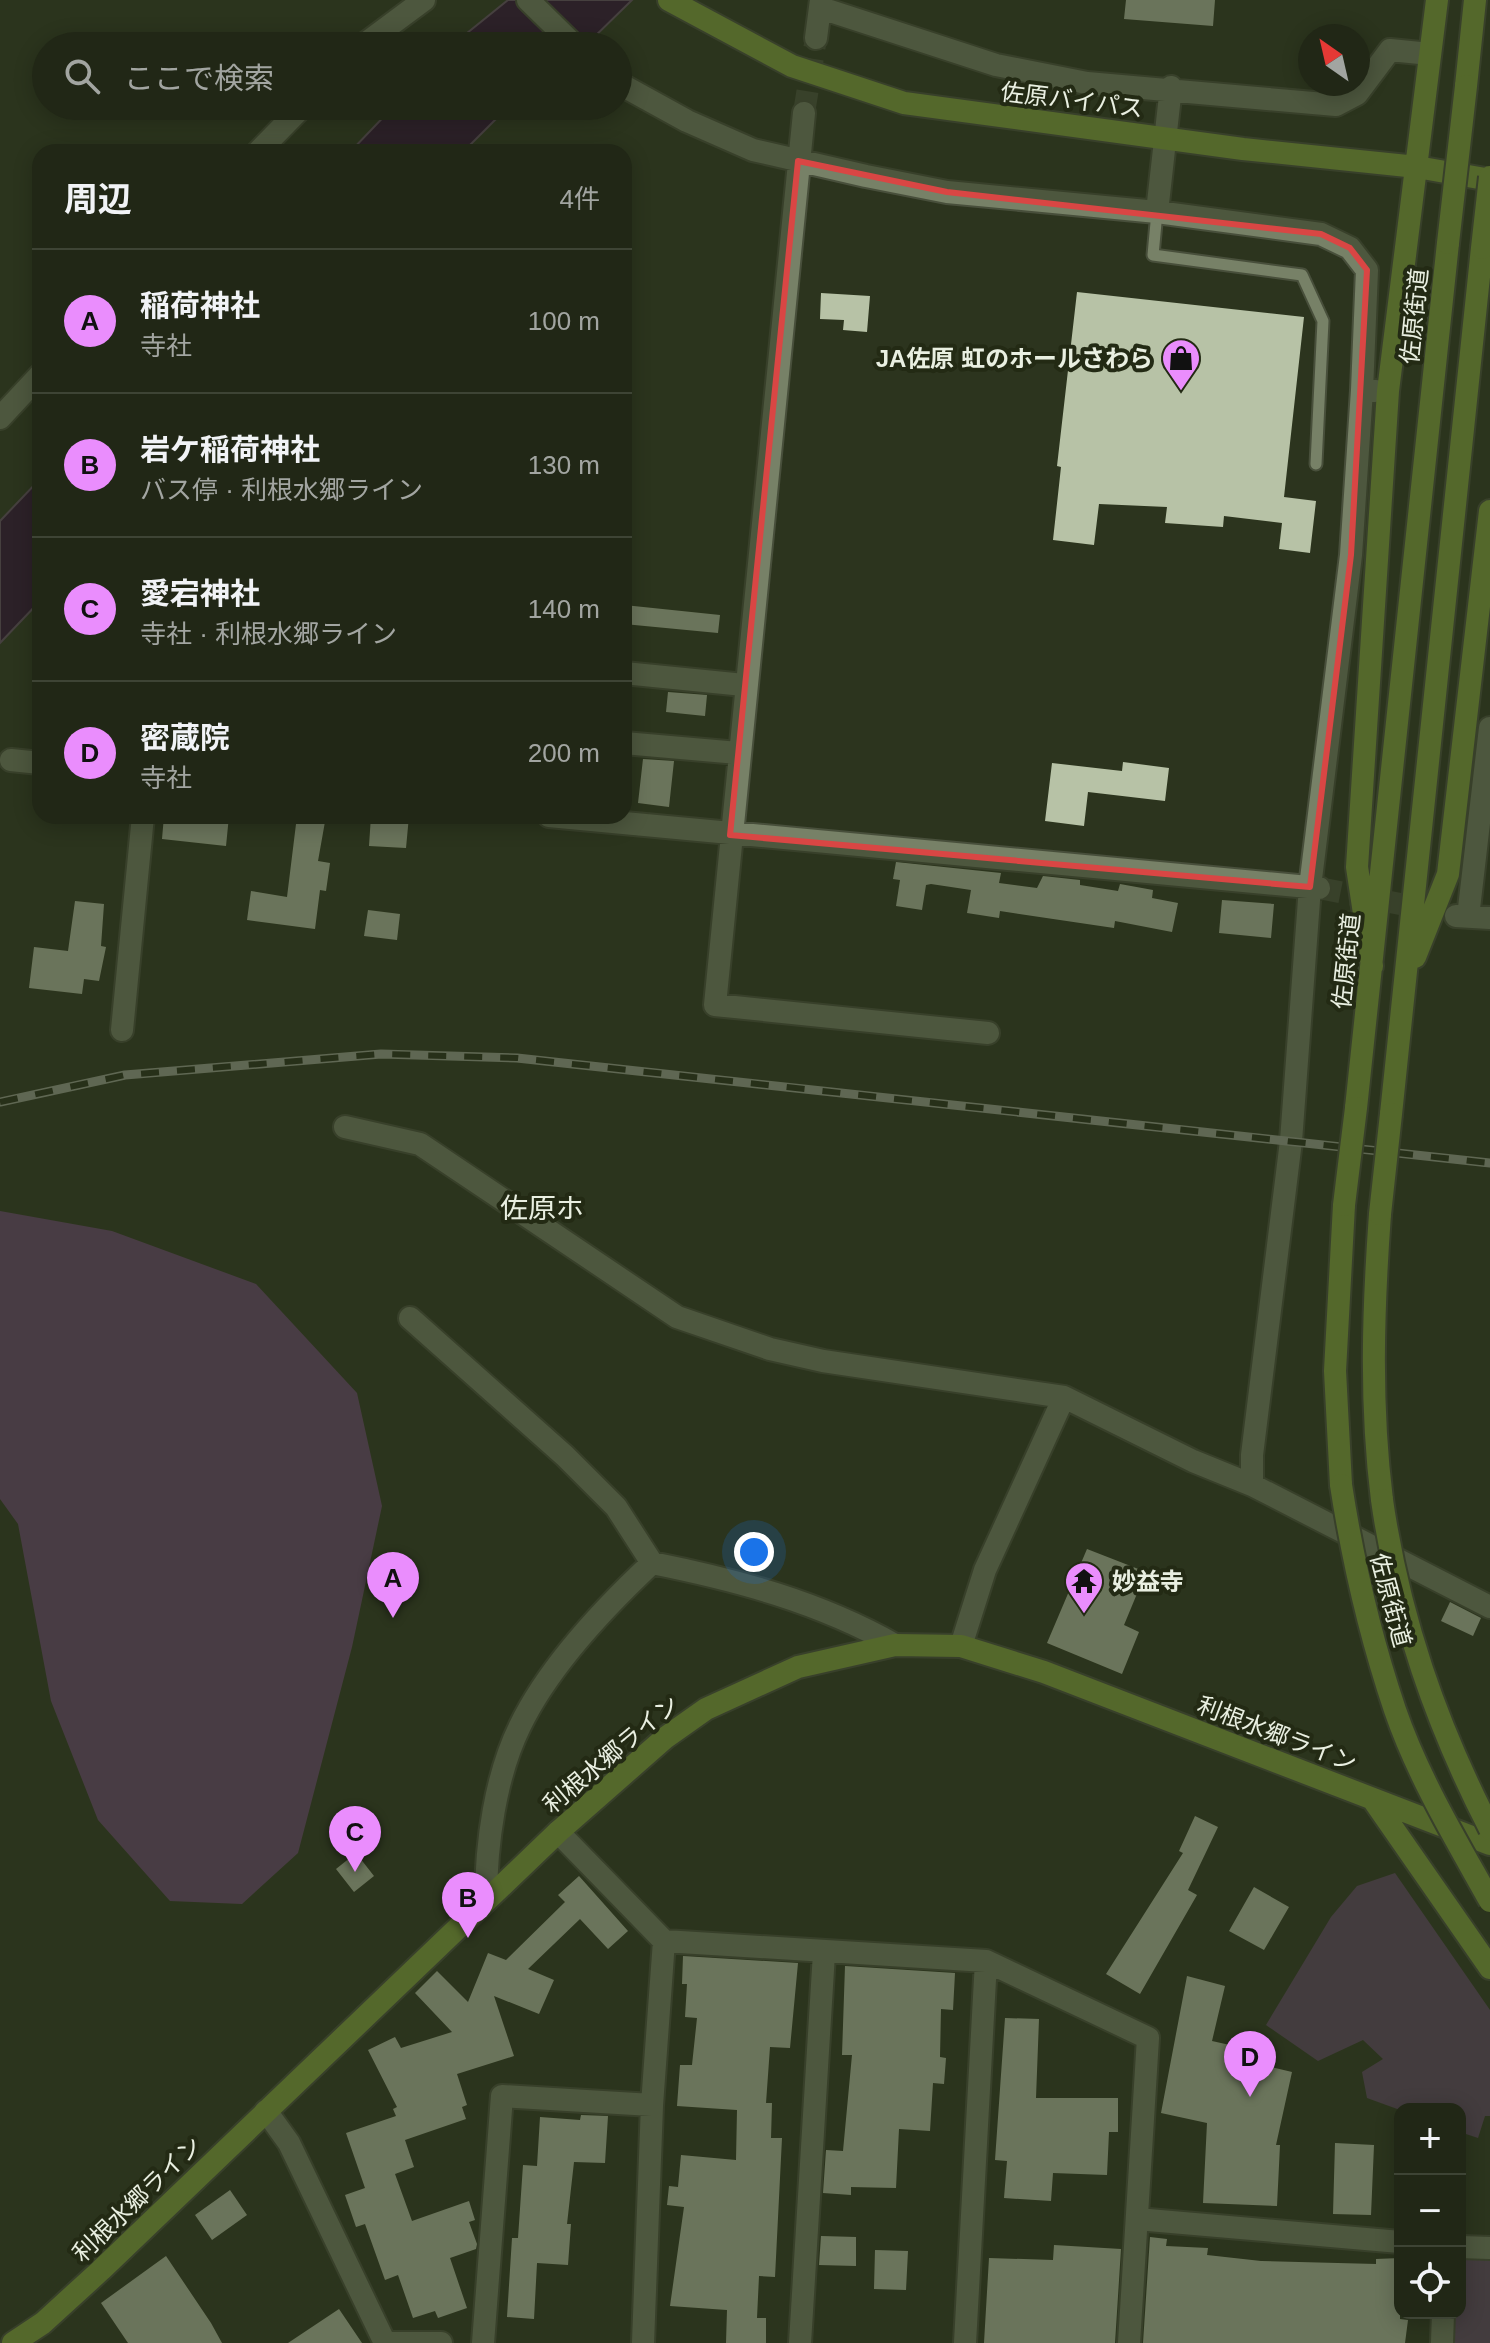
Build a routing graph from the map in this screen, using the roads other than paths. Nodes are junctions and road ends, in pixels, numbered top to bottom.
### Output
1 (424, 0) edge
2 (528, 0) edge
3 (669, 0) edge
4 (1437, 0) edge
5 (1475, 0) edge
6 (821, 4) edge
7 (381, 32) edge
8 (561, 32) edge
9 (816, 38) tunnel mouth
10 (1430, 54) junction
11 (1171, 87) junction
12 (632, 91) edge
13 (804, 113) tunnel mouth
14 (289, 120) edge
15 (1165, 137) junction
16 (266, 144) edge
17 (798, 161) junction
18 (1417, 167) junction
19 (1490, 178) edge
20 (1157, 212) junction
21 (32, 384) edge
22 (1362, 390) junction
23 (1388, 391) junction
24 (0, 418) edge
25 (1316, 464) dead end
26 (1490, 511) edge
27 (632, 674) edge
28 (744, 685) junction
29 (1490, 728) edge
30 (632, 744) edge
31 (738, 753) junction
32 (11, 760) dead end
33 (32, 762) edge
34 (142, 824) edge
35 (625, 824) edge
36 (730, 835) junction
37 (1314, 887) junction
38 (1472, 917) edge
39 (1372, 966) junction
40 (1405, 982) junction
41 (122, 1030) dead end
42 (988, 1033) dead end
43 (345, 1127) dead end
44 (410, 1318) dead end
45 (1064, 1397) junction
46 (1252, 1485) junction
47 (652, 1563) junction
48 (1490, 1607) edge
49 (895, 1645) junction
50 (961, 1646) junction
51 (1374, 1801) junction
52 (1490, 1829) edge
53 (558, 1832) junction
54 (1490, 1844) edge
55 (486, 1901) junction
56 (1490, 1901) edge
57 (664, 1941) junction
58 (824, 1953) junction
59 (986, 1961) junction
60 (1490, 1968) edge
61 (652, 2105) junction
62 (266, 2111) junction
63 (1137, 2219) junction
64 (1394, 2241) edge
65 (1466, 2247) edge
66 (1490, 2248) edge
67 (1443, 2319) edge
68 (13, 2343) edge
69 (385, 2343) edge
70 (441, 2343) edge
71 (483, 2343) edge
72 (643, 2343) edge
73 (800, 2343) edge
74 (965, 2343) edge
75 (1129, 2343) edge
76 (1442, 2343) edge

1 - 7 street
2 - 8 street
3 - 15 highway, 佐原バイパス
4 - 10 highway
5 - 39 highway, 佐原街道, bridge
6 - 9 street
6 - 11 street
10 - 11 street
10 - 18 highway
11 - 15 street
12 - 17 street
13 - 17 street
14 - 16 street
15 - 18 highway, 佐原バイパス
15 - 20 street
17 - 20 street
17 - 28 street
18 - 19 highway, 佐原バイパス
18 - 23 highway
19 - 40 highway, 佐原街道, bridge
20 - 22 street
20 - 25 lane
21 - 24 street
22 - 23 street
22 - 37 street
23 - 39 highway
26 - 40 highway
27 - 28 street
28 - 31 street
29 - 38 street
30 - 31 street
31 - 36 street
32 - 33 street
34 - 41 street
35 - 36 street
36 - 37 street
36 - 42 street
37 - 46 street
39 - 56 highway, 佐原街道, bridge
40 - 52 highway, 佐原街道, bridge
43 - 45 street
44 - 47 street
45 - 46 street
45 - 50 street
46 - 48 street
47 - 49 street
47 - 55 street
49 - 50 highway, 利根水郷ライン
49 - 53 highway, 利根水郷ライン
50 - 51 highway, 利根水郷ライン
51 - 54 highway, 利根水郷ライン
51 - 60 highway
53 - 55 highway, 利根水郷ライン
53 - 57 street
55 - 62 highway, 利根水郷ライン
57 - 58 street
57 - 61 street
58 - 59 street
58 - 73 street
59 - 63 street
59 - 74 street
61 - 71 street
61 - 72 street
62 - 68 highway, 利根水郷ライン
62 - 69 street
63 - 64 street
63 - 75 street
65 - 66 street
67 - 76 street
69 - 70 street

